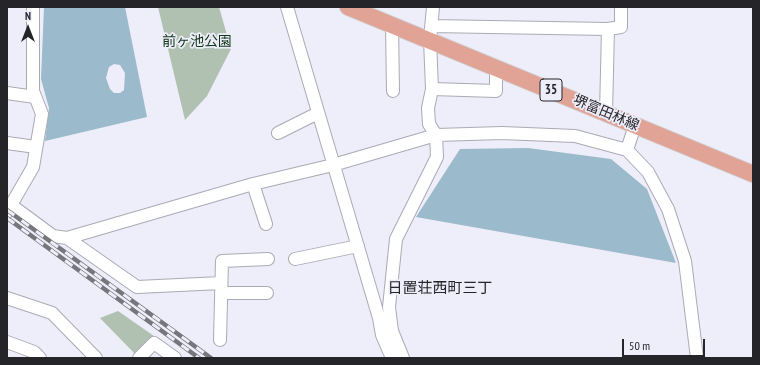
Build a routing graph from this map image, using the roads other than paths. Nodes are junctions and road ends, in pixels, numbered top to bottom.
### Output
1 (33, 7) edge
2 (287, 7) edge
3 (348, 7) edge
4 (433, 7) edge
5 (621, 7) edge
6 (392, 25) junction
7 (608, 29) junction
8 (430, 33) junction
9 (496, 68) junction
10 (432, 90) junction
11 (393, 91) dead end
12 (7, 93) edge
13 (35, 97) junction
14 (318, 113) junction
15 (606, 113) junction
16 (634, 125) junction
17 (278, 133) dead end
18 (436, 135) junction
19 (7, 143) edge
20 (37, 145) junction
21 (627, 150) junction
22 (333, 165) junction
23 (753, 174) edge
24 (253, 184) junction
25 (9, 208) edge
26 (266, 224) dead end
27 (67, 238) junction
28 (358, 246) junction
29 (268, 259) dead end
30 (295, 259) dead end
31 (221, 288) junction
32 (267, 293) dead end
33 (7, 298) edge
34 (220, 340) dead end
35 (7, 342) edge
36 (40, 358) edge
37 (96, 358) edge
38 (139, 358) edge
39 (175, 358) edge
40 (392, 358) edge
41 (403, 358) edge
42 (697, 358) edge

1 - 13 street
2 - 14 street
3 - 6 main road, 堺富田林線 / 35
4 - 8 street
5 - 7 street
6 - 8 main road, 堺富田林線 / 35
6 - 11 street
7 - 8 street
7 - 15 street
8 - 9 main road, 堺富田林線 / 35
8 - 10 street
9 - 10 street
9 - 15 main road, 堺富田林線 / 35
10 - 18 street
12 - 13 street
13 - 20 street
14 - 17 street
14 - 22 street
15 - 16 main road, 堺富田林線 / 35
16 - 21 street
16 - 23 main road, 堺富田林線 / 35
18 - 21 street
18 - 22 street
18 - 41 street
19 - 20 street
20 - 25 street
21 - 42 street
22 - 24 street
22 - 28 street
24 - 26 street
24 - 27 street
25 - 27 street
27 - 31 street
28 - 30 street
28 - 40 street
29 - 31 street
31 - 32 street
31 - 34 street
33 - 37 street
35 - 36 street
38 - 39 street

